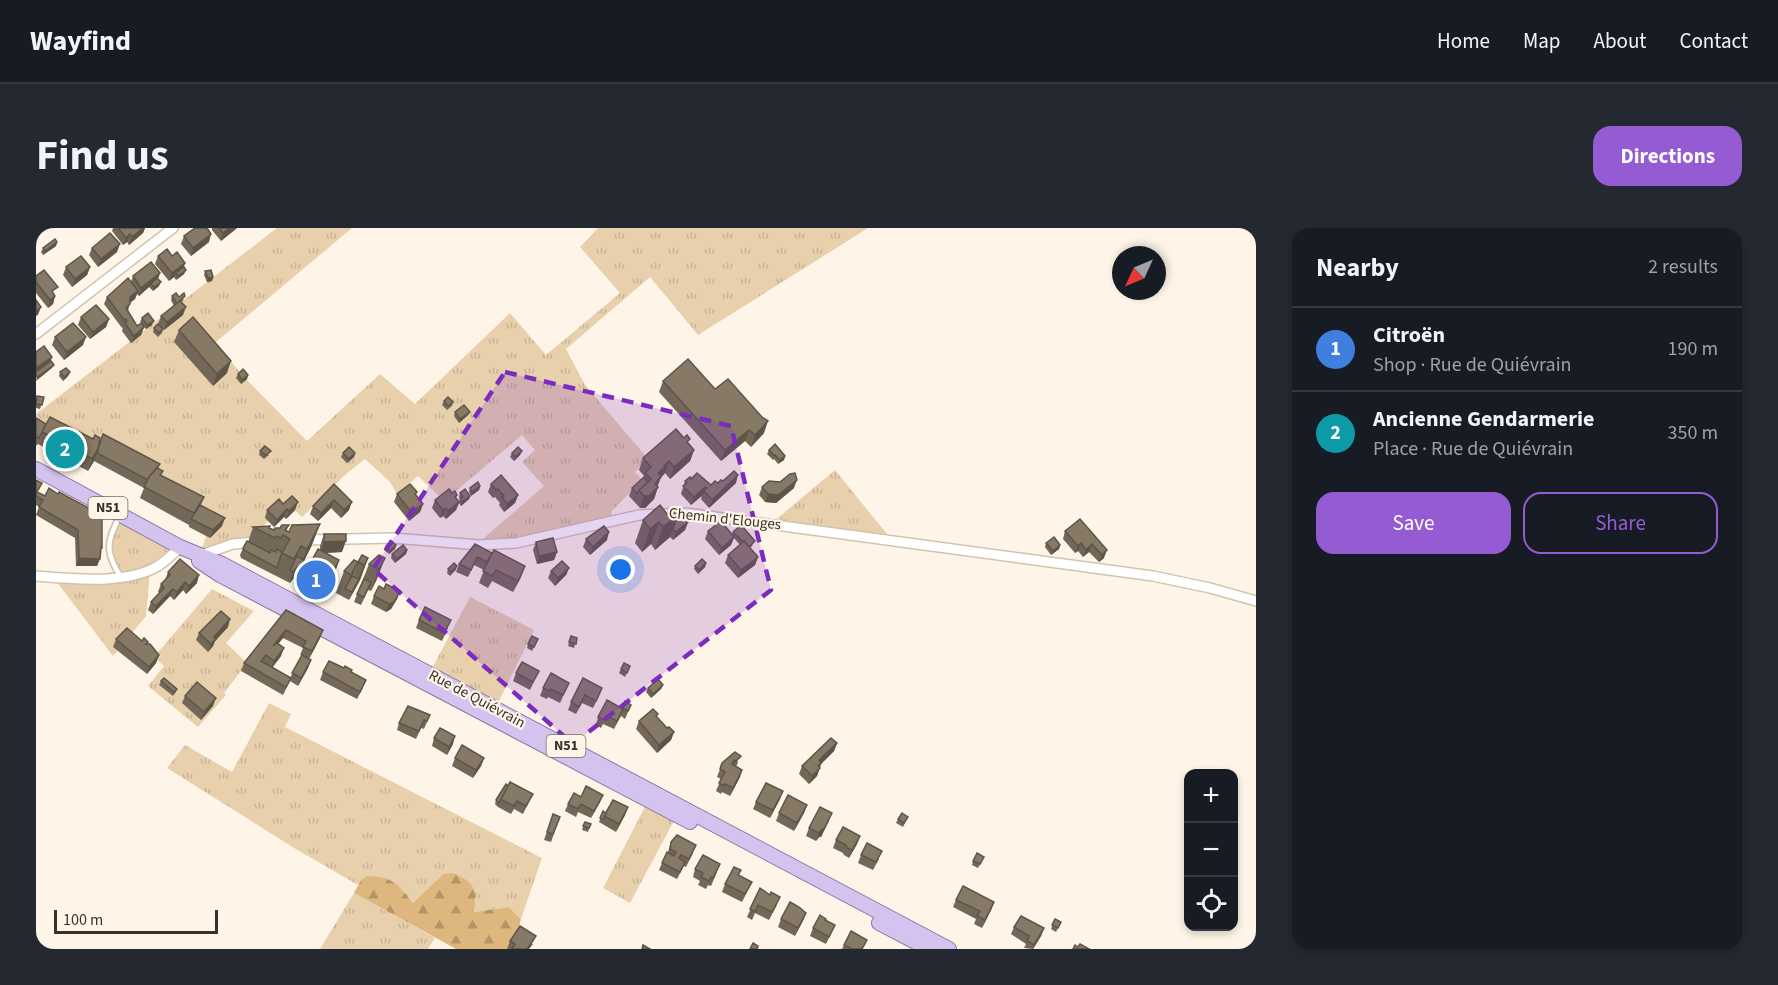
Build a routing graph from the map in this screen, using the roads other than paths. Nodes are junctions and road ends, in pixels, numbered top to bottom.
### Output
1 (173, 228) edge
2 (36, 334) edge
3 (36, 469) edge
4 (120, 515) junction
5 (269, 541) edge
6 (290, 541) edge
7 (180, 547) junction
8 (197, 557) junction
9 (36, 576) edge
10 (121, 577) junction
11 (1256, 601) edge
12 (929, 949) edge
13 (949, 949) edge

1 - 2 street
3 - 4 main road, N51
4 - 7 main road, N51
4 - 10 lane
5 - 8 street
6 - 11 street, Chemin d'Elouges
7 - 8 main road, N51
7 - 10 street
8 - 12 main road, Rue de Quiévrain / N51
8 - 13 main road, Rue de Quiévrain / N51
9 - 10 street

